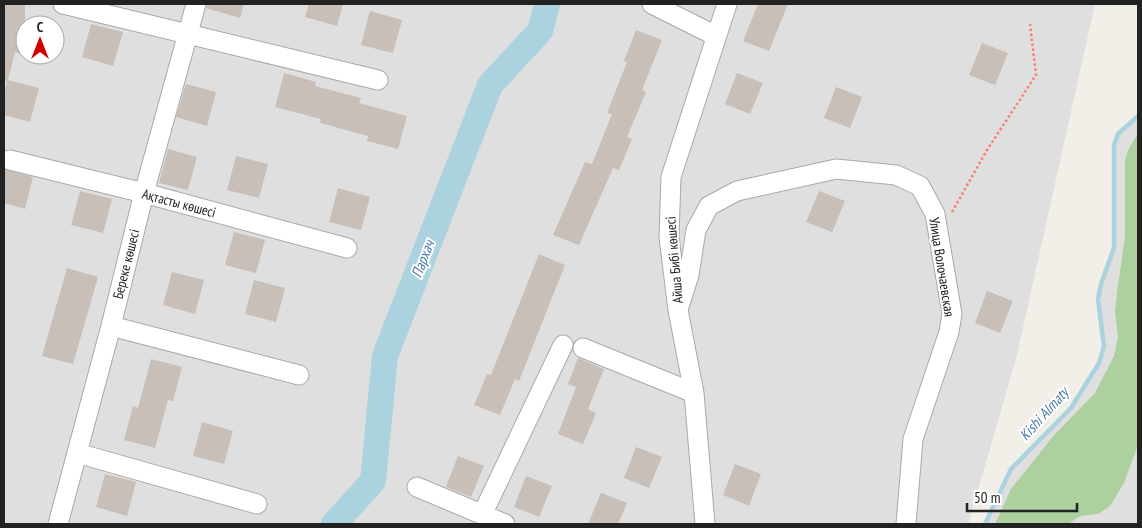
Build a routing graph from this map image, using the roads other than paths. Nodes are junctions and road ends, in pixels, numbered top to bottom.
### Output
1 (63, 4) edge
2 (196, 4) edge
3 (652, 4) edge
4 (727, 4) edge
5 (188, 36) junction
6 (716, 36) junction
7 (378, 80) dead end
8 (10, 160) dead end
9 (144, 193) junction
10 (347, 248) dead end
11 (678, 310) junction
12 (111, 326) junction
13 (563, 344) dead end
14 (583, 348) dead end
15 (299, 375) dead end
16 (694, 393) junction
17 (77, 453) junction
18 (417, 487) dead end
19 (258, 504) dead end
20 (482, 515) junction
21 (58, 524) edge
22 (505, 524) edge
23 (705, 524) edge
24 (906, 524) edge

1 - 5 street
2 - 5 street, Береке көшесі
3 - 6 street
4 - 6 street, Айша Бибі көшесі
5 - 7 street
5 - 9 street, Береке көшесі
6 - 11 street, Айша Бибі көшесі
8 - 9 street, Ақтасты көшесі
9 - 10 street, Ақтасты көшесі
9 - 12 street, Береке көшесі
11 - 16 street, Айша Бибі көшесі
11 - 24 street, Улица Волочаевская
12 - 15 street
12 - 17 street, Береке көшесі
13 - 20 street
14 - 16 street
16 - 23 street, Айша Бибі көшесі
17 - 19 street
17 - 21 street, Береке көшесі
18 - 20 street
20 - 22 street

